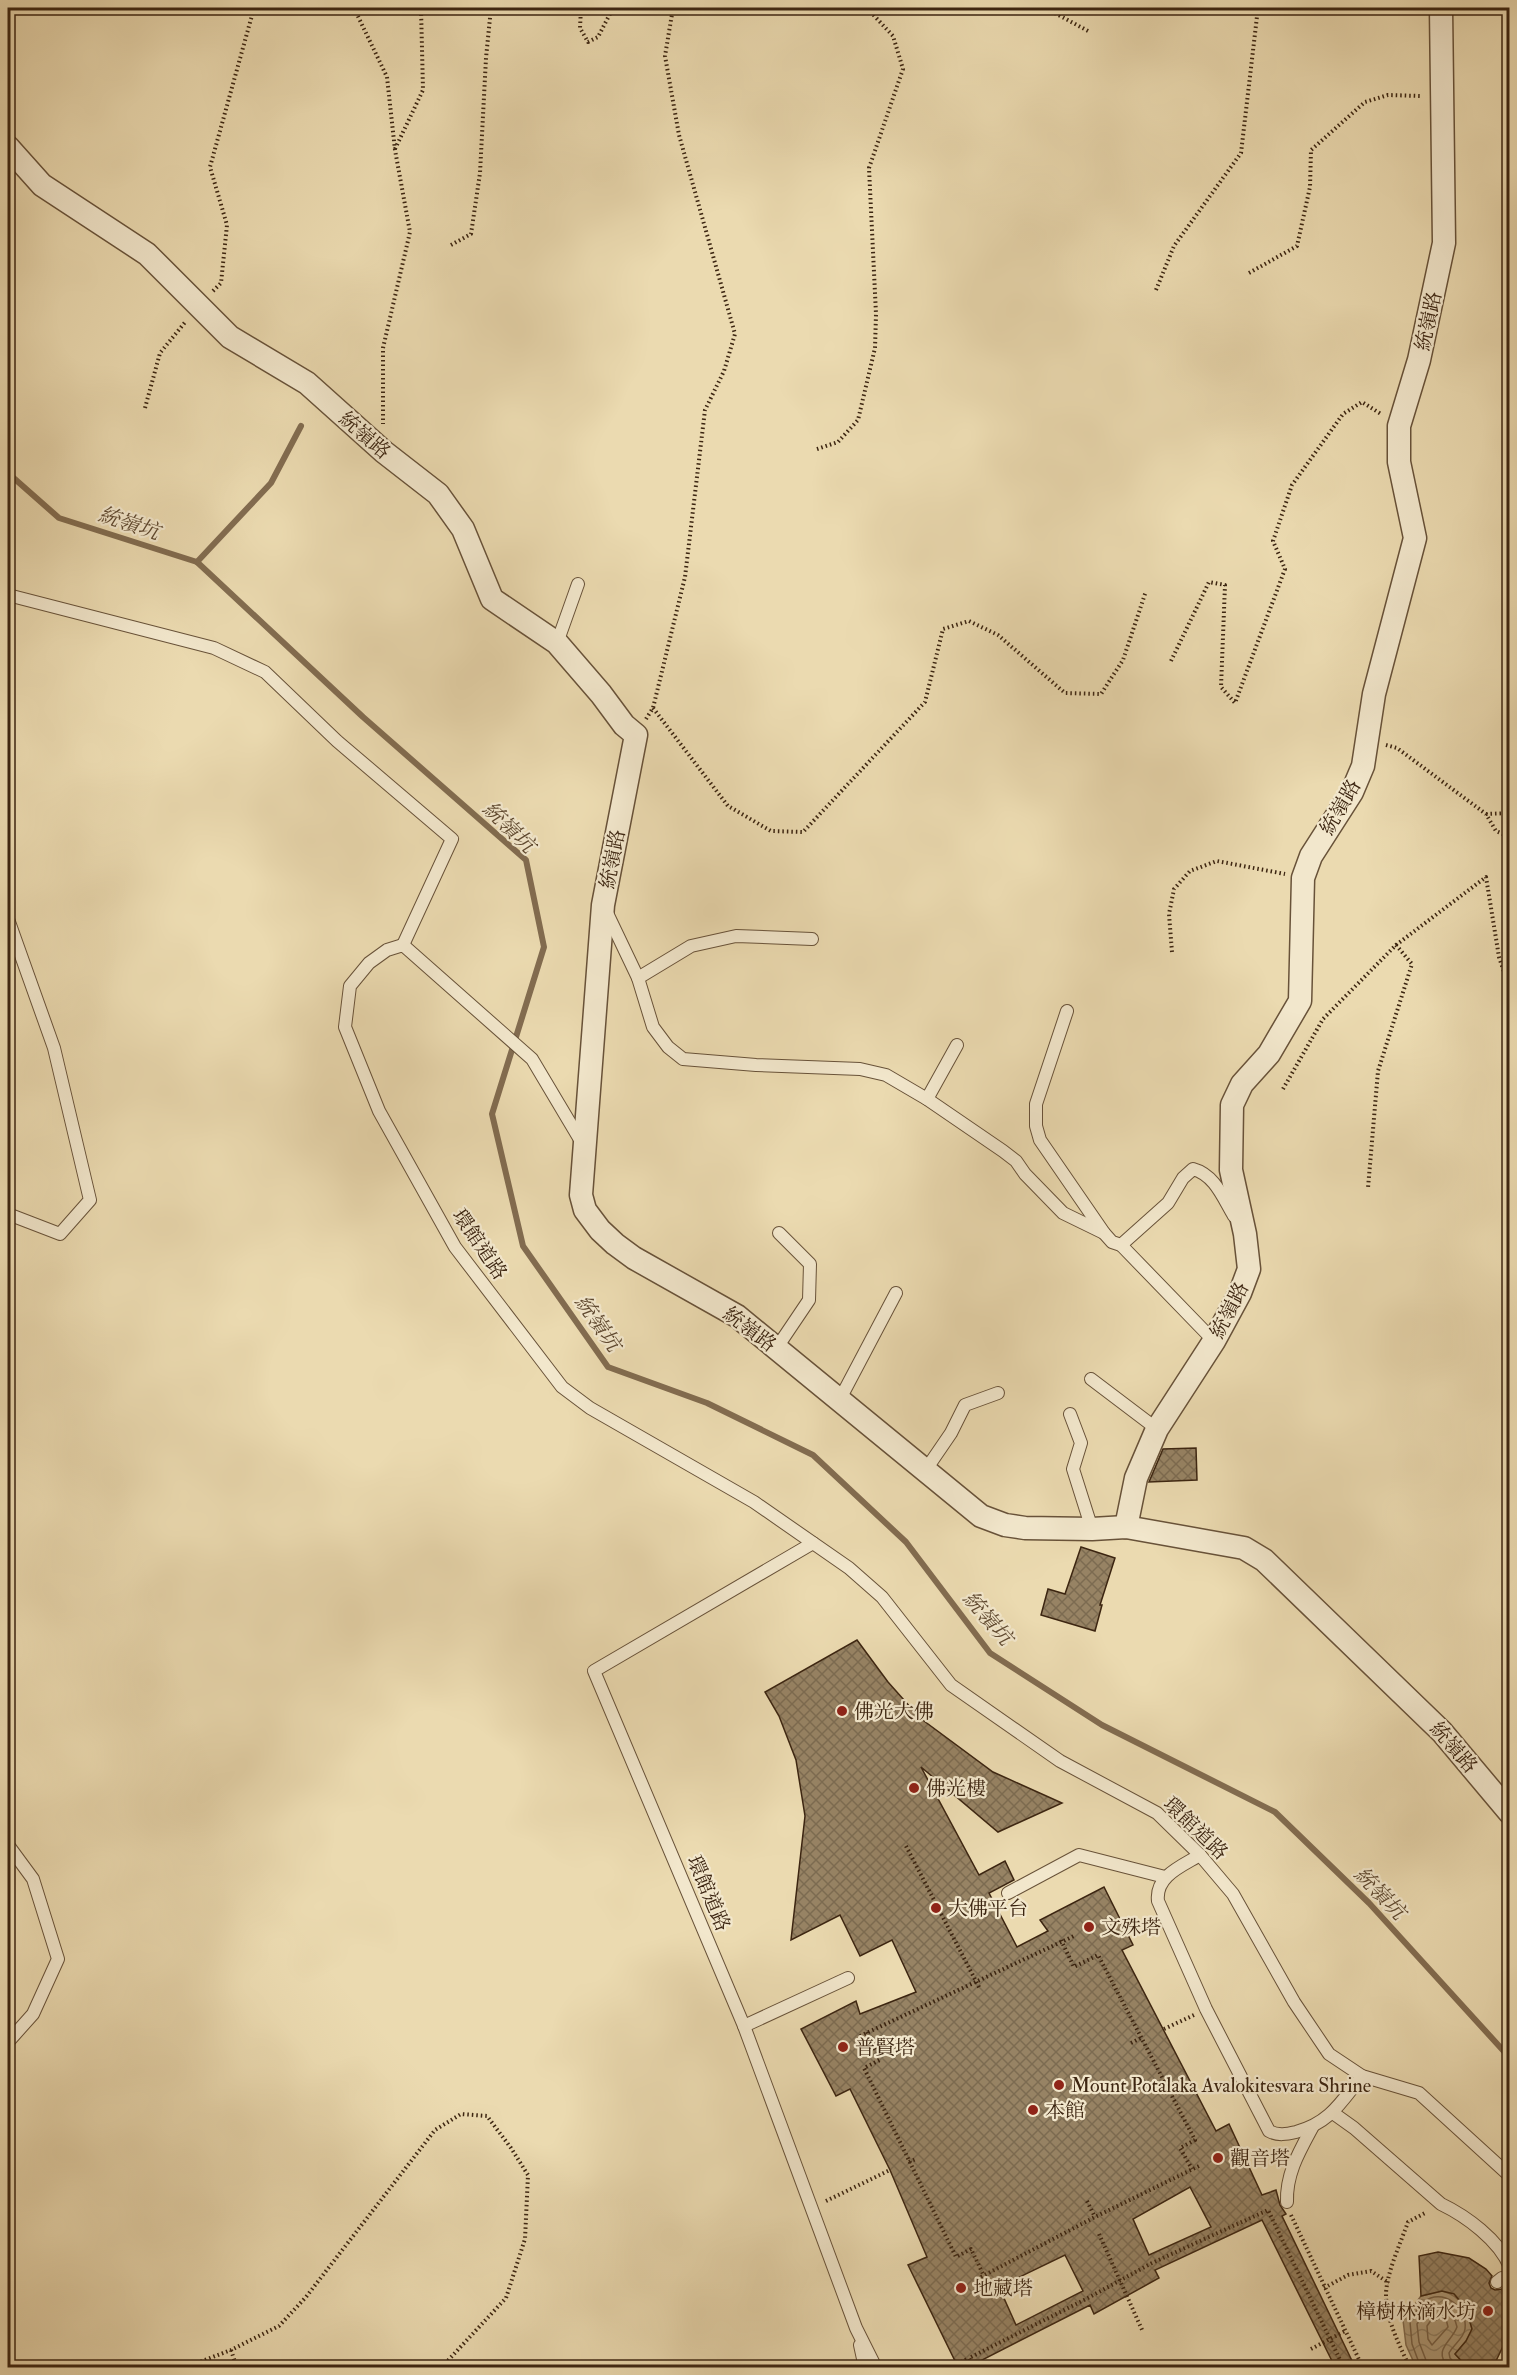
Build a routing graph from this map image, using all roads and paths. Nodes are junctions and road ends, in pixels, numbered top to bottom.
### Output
1 (254, 8) edge
2 (354, 8) edge
3 (421, 8) edge
4 (491, 8) edge
5 (581, 8) edge
6 (613, 8) edge
7 (673, 8) edge
8 (867, 8) edge
9 (1044, 8) edge
10 (1258, 8) edge
11 (1441, 8) edge
12 (1051, 9) edge
13 (1090, 32) dead end
14 (1442, 97) junction
15 (8, 147) edge
16 (395, 150) junction
17 (451, 245) dead end
18 (1249, 273) dead end
19 (1156, 291) dead end
20 (199, 306) junction
21 (145, 408) dead end
22 (1399, 426) junction
23 (817, 449) dead end
24 (384, 452) junction
25 (578, 584) dead end
26 (1146, 591) dead end
27 (8, 595) edge
28 (557, 643) junction
29 (1171, 661) dead end
30 (653, 708) junction
31 (636, 735) junction
32 (1365, 741) junction
33 (1509, 813) edge
34 (1486, 814) junction
35 (1509, 837) edge
36 (1303, 878) junction
37 (603, 905) junction
38 (8, 919) edge
39 (812, 939) dead end
40 (403, 945) junction
41 (1396, 945) junction
42 (1172, 952) dead end
43 (638, 978) junction
44 (1509, 990) edge
45 (1067, 1011) dead end
46 (957, 1045) dead end
47 (1282, 1089) dead end
48 (927, 1099) junction
49 (585, 1148) junction
50 (1368, 1188) dead end
51 (8, 1214) edge
52 (779, 1233) dead end
53 (1104, 1233) junction
54 (1245, 1234) junction
55 (1121, 1245) junction
56 (896, 1293) dead end
57 (1214, 1341) junction
58 (776, 1349) junction
59 (1091, 1380) dead end
60 (998, 1393) dead end
61 (840, 1399) junction
62 (1070, 1414) dead end
63 (1157, 1429) junction
64 (925, 1471) junction
65 (1126, 1527) junction
66 (1092, 1529) junction
67 (813, 1543) junction
68 (1509, 1813) edge
69 (8, 1845) edge
70 (906, 1846) dead end
71 (1200, 1855) junction
72 (1166, 1877) junction
73 (1008, 1893) dead end
74 (1074, 1936) dead end
75 (1061, 1941) junction
76 (848, 1978) dead end
77 (975, 1981) junction
78 (980, 1989) dead end
79 (1206, 2009) junction
80 (744, 2026) junction
81 (1164, 2029) dead end
82 (867, 2032) junction
83 (860, 2036) dead end
84 (1141, 2038) junction
85 (8, 2042) edge
86 (1131, 2043) dead end
87 (1362, 2076) junction
88 (1333, 2113) junction
89 (1312, 2128) junction
90 (916, 2159) dead end
91 (909, 2162) junction
92 (1201, 2165) dead end
93 (1192, 2169) junction
94 (890, 2170) dead end
95 (1509, 2176) edge
96 (1087, 2200) dead end
97 (1287, 2202) joint
98 (1441, 2204) junction
99 (811, 2208) junction
100 (1095, 2217) junction
101 (1099, 2234) dead end
102 (984, 2276) junction
103 (1507, 2276) edge
104 (977, 2279) dead end
105 (1119, 2281) junction
106 (1389, 2283) junction
107 (1324, 2288) junction
108 (856, 2328) junction
109 (1345, 2331) junction
110 (1143, 2332) dead end
111 (1329, 2339) junction
112 (1311, 2349) dead end
113 (231, 2350) junction
114 (969, 2358) junction
115 (184, 2367) edge
116 (237, 2367) edge
117 (441, 2367) edge
118 (865, 2367) edge
119 (876, 2367) edge
120 (949, 2367) edge
121 (974, 2367) edge
122 (1344, 2367) edge
123 (1363, 2367) edge
124 (1410, 2367) edge

1 - 20 path
2 - 16 path
3 - 16 path
4 - 17 path
5 - 6 path
7 - 30 path
8 - 23 path
9 - 12 path
10 - 19 path
11 - 14 street, 統嶺路
12 - 13 path
14 - 18 path
14 - 22 street, 統嶺路
15 - 20 street, 統嶺路
16 - 24 path
20 - 21 path
20 - 24 street, 統嶺路
22 - 29 path
22 - 32 street, 統嶺路
24 - 28 street, 統嶺路
25 - 28 lane
26 - 30 path
27 - 40 lane
28 - 31 street, 統嶺路
30 - 31 path
31 - 37 street, 統嶺路
32 - 34 path
32 - 36 street, 統嶺路
33 - 34 path
34 - 35 path
36 - 42 path
36 - 54 street, 統嶺路
37 - 43 lane
37 - 49 street, 統嶺路
38 - 51 lane
39 - 43 lane
40 - 49 lane
40 - 67 lane, 環館道路
41 - 44 path
41 - 47 path
41 - 50 path
43 - 48 lane
45 - 53 lane
46 - 48 lane
48 - 53 lane
49 - 58 street, 統嶺路
52 - 58 lane
53 - 55 lane
54 - 55 lane
54 - 57 street, 統嶺路
55 - 57 lane
56 - 61 lane
57 - 63 street, 統嶺路
58 - 61 street, 統嶺路
59 - 63 lane
60 - 64 lane
61 - 64 street, 統嶺路
62 - 66 lane
63 - 65 street, 統嶺路
64 - 66 street, 統嶺路
65 - 66 street, 統嶺路
65 - 68 street, 統嶺路
67 - 71 lane, 環館道路
67 - 80 lane, 環館道路
69 - 85 lane
70 - 77 path
71 - 72 lane
71 - 87 lane, 環館道路
72 - 73 lane
72 - 79 lane
74 - 75 path
75 - 77 path
75 - 84 path
76 - 80 lane
77 - 78 path
77 - 82 path
79 - 81 path
79 - 89 lane
80 - 99 lane, 環館道路
82 - 83 path
82 - 91 path
84 - 86 path
84 - 93 path
87 - 88 lane
87 - 95 lane, 環館道路
88 - 89 lane
88 - 98 lane
89 - 97 lane
90 - 91 path
91 - 102 path
92 - 93 path
93 - 100 path
94 - 99 path
96 - 100 path
97 - 107 path
98 - 103 lane
98 - 106 path
99 - 108 lane, 環館道路
100 - 102 path
101 - 105 path
102 - 104 path
105 - 110 path
105 - 111 path
105 - 114 path
106 - 107 path
106 - 124 path
107 - 109 path
108 - 118 lane
108 - 119 lane, 環館道路
109 - 111 path
109 - 123 path
111 - 112 path
111 - 122 path
113 - 115 path
113 - 116 path
113 - 117 path
114 - 120 path
114 - 121 path

